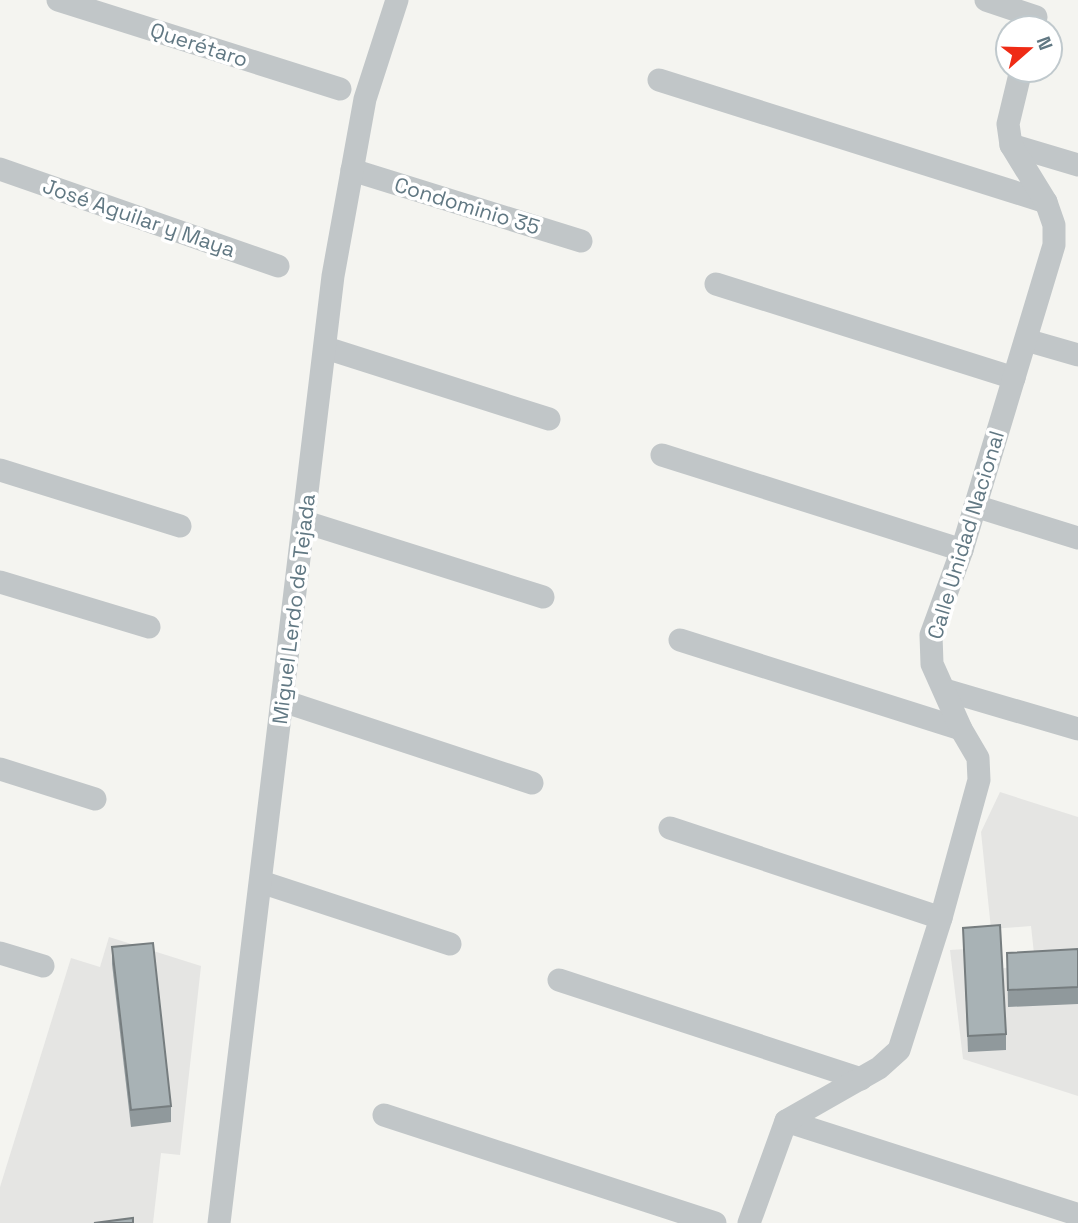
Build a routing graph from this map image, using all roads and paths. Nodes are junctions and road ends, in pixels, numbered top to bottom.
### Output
1 (58, 0) edge
2 (397, 0) edge
3 (986, 0) edge
4 (1033, 14) edge
5 (659, 80) dead end
6 (1018, 84) edge
7 (340, 89) dead end
8 (1011, 145) junction
9 (1078, 165) edge
10 (0, 169) edge
11 (352, 170) junction
12 (1046, 202) junction
13 (581, 242) dead end
14 (278, 266) dead end
15 (716, 284) dead end
16 (1026, 340) junction
17 (326, 348) junction
18 (1078, 355) edge
19 (1014, 378) junction
20 (549, 419) dead end
21 (662, 455) dead end
22 (0, 470) edge
23 (975, 506) junction
24 (304, 522) junction
25 (180, 526) dead end
26 (1078, 537) edge
27 (962, 550) junction
28 (0, 582) edge
29 (543, 597) dead end
30 (149, 627) dead end
31 (680, 640) dead end
32 (945, 690) junction
33 (283, 701) junction
34 (961, 729) junction
35 (1078, 729) edge
36 (0, 768) edge
37 (532, 783) dead end
38 (95, 799) dead end
39 (670, 828) dead end
40 (261, 882) junction
41 (941, 918) junction
42 (450, 944) dead end
43 (0, 953) edge
44 (43, 966) dead end
45 (559, 980) dead end
46 (861, 1079) junction
47 (384, 1115) dead end
48 (786, 1121) junction
49 (1076, 1214) dead end
50 (219, 1223) edge
51 (715, 1223) edge
52 (748, 1223) edge

1 - 7 street, Querétaro
2 - 11 street, Miguel Lerdo de Tejada
3 - 4 street
5 - 12 street
6 - 8 street
8 - 9 street
8 - 12 street, Calle Unidad Nacional
10 - 14 street, José Aguilar y Maya
11 - 13 street, Condominio 35
11 - 17 street, Miguel Lerdo de Tejada
12 - 16 street, Calle Unidad Nacional
15 - 19 street
16 - 18 street
16 - 19 street, Calle Unidad Nacional
17 - 20 street
17 - 24 street, Miguel Lerdo de Tejada
19 - 23 street, Calle Unidad Nacional
21 - 27 street
22 - 25 street
23 - 26 street
23 - 27 street, Calle Unidad Nacional
24 - 29 street
24 - 33 street, Miguel Lerdo de Tejada
27 - 32 street, Calle Unidad Nacional
28 - 30 street
31 - 34 street
32 - 34 street, Calle Unidad Nacional
32 - 35 street
33 - 37 street
33 - 40 street, Miguel Lerdo de Tejada
34 - 41 street, Calle Unidad Nacional
36 - 38 street
39 - 41 street
40 - 42 street
40 - 50 street, Miguel Lerdo de Tejada
41 - 46 street, Calle Unidad Nacional
43 - 44 street
45 - 46 street
46 - 48 street, Calle Unidad Nacional
47 - 51 street
48 - 49 street
48 - 52 street

